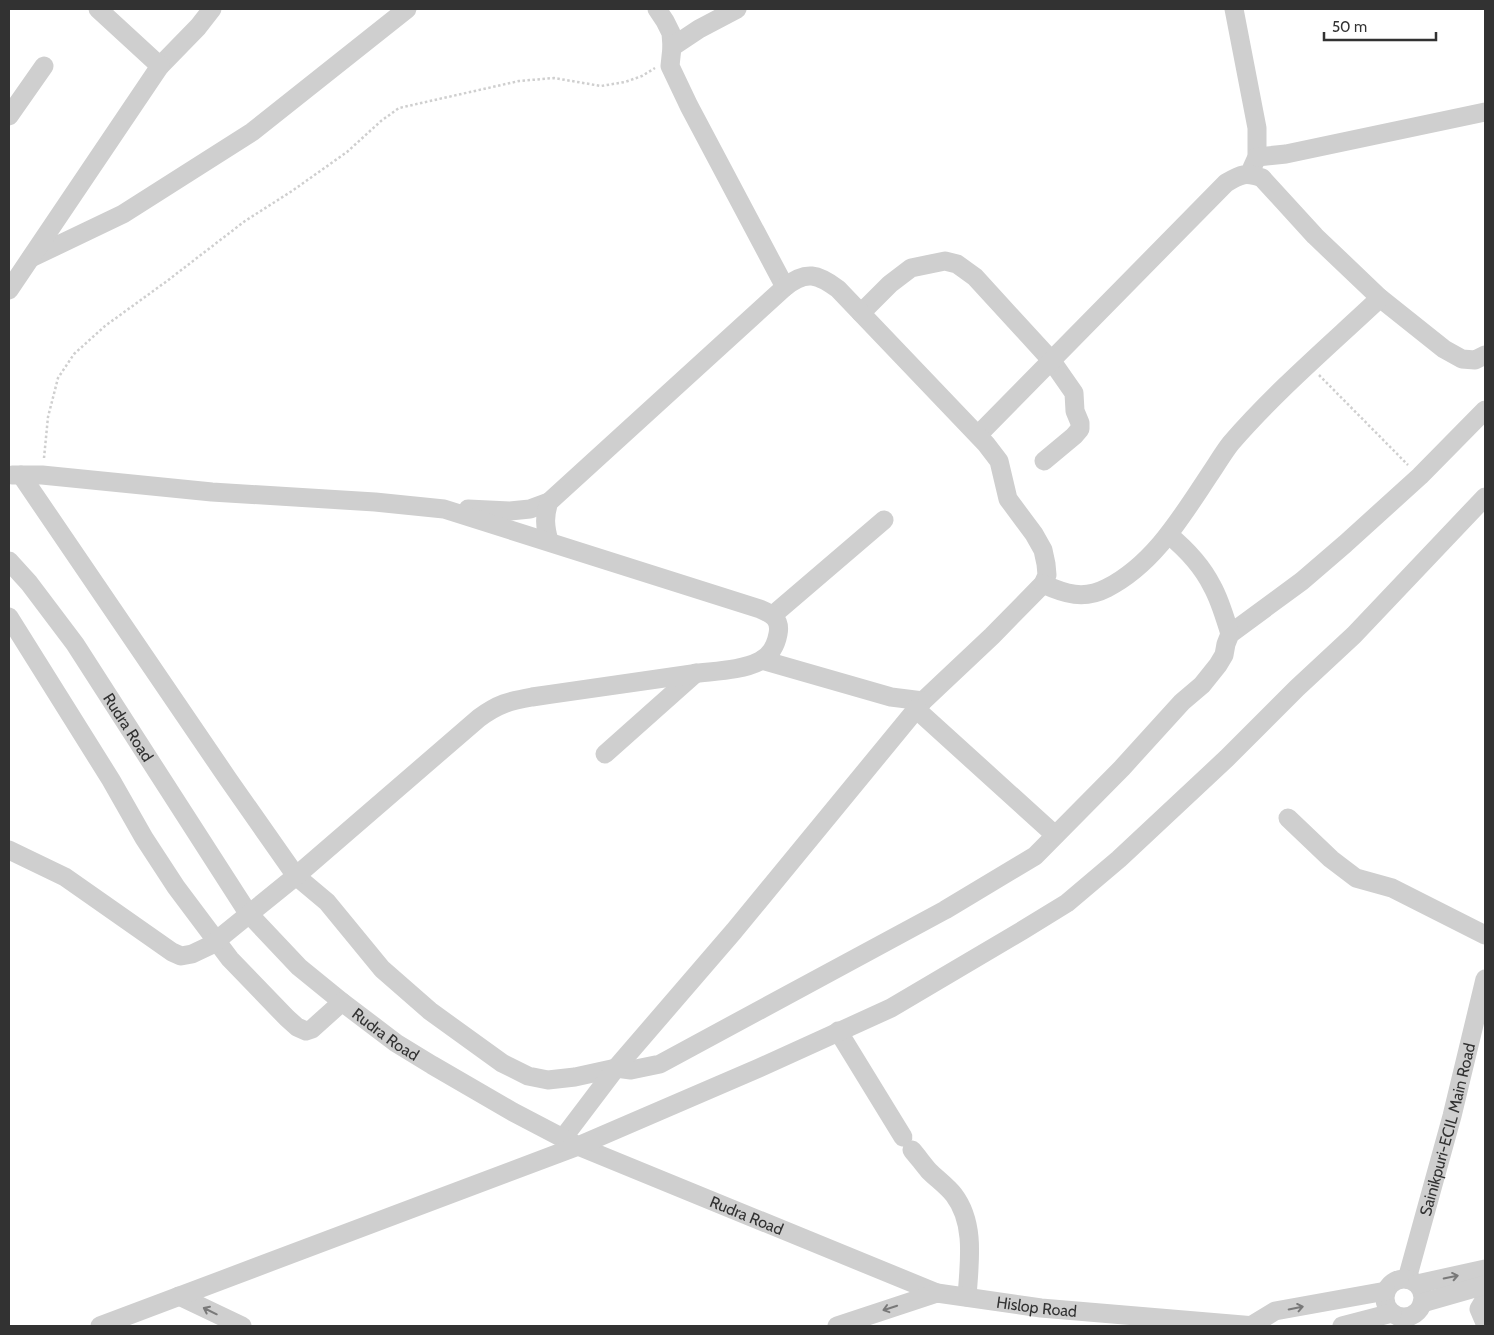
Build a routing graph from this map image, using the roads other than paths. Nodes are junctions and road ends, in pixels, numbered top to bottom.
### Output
1 (98, 9) edge
2 (212, 9) edge
3 (407, 9) edge
4 (657, 9) edge
5 (738, 9) edge
6 (1234, 9) edge
7 (671, 53) junction
8 (44, 66) dead end
9 (160, 66) junction
10 (1485, 112) edge
11 (9, 116) edge
12 (1254, 165) junction
13 (31, 258) junction
14 (785, 287) junction
15 (9, 290) edge
16 (1380, 298) junction
17 (861, 313) junction
18 (1485, 355) edge
19 (1051, 360) junction
20 (1485, 410) edge
21 (978, 436) junction
22 (1044, 460) dead end
23 (15, 475) edge
24 (1485, 497) edge
25 (549, 502) junction
26 (444, 509) junction
27 (884, 520) dead end
28 (1169, 535) junction
29 (549, 541) junction
30 (9, 561) edge
31 (1043, 584) junction
32 (773, 615) junction
33 (9, 617) edge
34 (1230, 634) junction
35 (762, 660) junction
36 (696, 673) junction
37 (919, 705) junction
38 (605, 754) dead end
39 (1288, 818) dead end
40 (1055, 835) junction
41 (9, 850) edge
42 (296, 876) junction
43 (248, 913) junction
44 (1485, 935) edge
45 (216, 941) junction
46 (1485, 979) edge
47 (342, 1002) junction
48 (1480, 1022) edge
49 (838, 1031) junction
50 (616, 1068) junction
51 (570, 1142) junction
52 (1485, 1269) edge
53 (1412, 1282) junction
54 (1485, 1285) edge
55 (1386, 1291) junction
56 (937, 1293) junction
57 (179, 1296) junction
58 (967, 1297) junction
59 (1485, 1299) edge
60 (1422, 1303) junction
61 (1399, 1319) edge
62 (1485, 1323) edge
63 (100, 1326) edge
64 (242, 1326) edge
65 (837, 1326) edge
66 (1253, 1326) edge
67 (1342, 1326) edge

1 - 9 street
2 - 9 street
3 - 13 street
4 - 7 street
5 - 7 street
6 - 12 street
7 - 14 street
8 - 11 street
9 - 13 street
10 - 12 street
12 - 16 street
12 - 19 street
13 - 15 street
14 - 17 street
14 - 25 street
16 - 18 street
16 - 28 street
17 - 19 street
17 - 21 street
19 - 21 street
19 - 22 street
20 - 34 street
21 - 31 street
23 - 26 street
23 - 42 street
24 - 49 street
25 - 26 street
25 - 29 street
26 - 29 street
27 - 32 street
28 - 31 street
28 - 34 street
29 - 32 street
30 - 43 street, Rudra Road
31 - 37 street
32 - 35 street
33 - 45 street
34 - 40 street
35 - 36 street
35 - 37 street
36 - 38 street
36 - 42 street
37 - 40 street
37 - 50 street
39 - 44 street
40 - 50 street
41 - 45 street
42 - 43 street
42 - 50 street
43 - 45 street
43 - 47 street, Rudra Road
45 - 47 street
46 - 48 street, Sainikpuri-ECIL Main Road
47 - 51 street, Rudra Road
48 - 53 street, Sainikpuri-ECIL Main Road
49 - 51 street
49 - 58 street
50 - 51 street
51 - 56 street, Rudra Road
51 - 57 street
53 -> 52 street
53 - 55 street
53 - 60 street
54 - 60 street
55 - 61 street
66 -> 55 street, Hislop Road
56 - 58 street, Hislop Road
56 -> 65 street, Hislop Road
57 - 63 street
64 -> 57 street
58 - 66 street, Hislop Road
59 - 62 street
60 - 61 street
61 - 67 street

